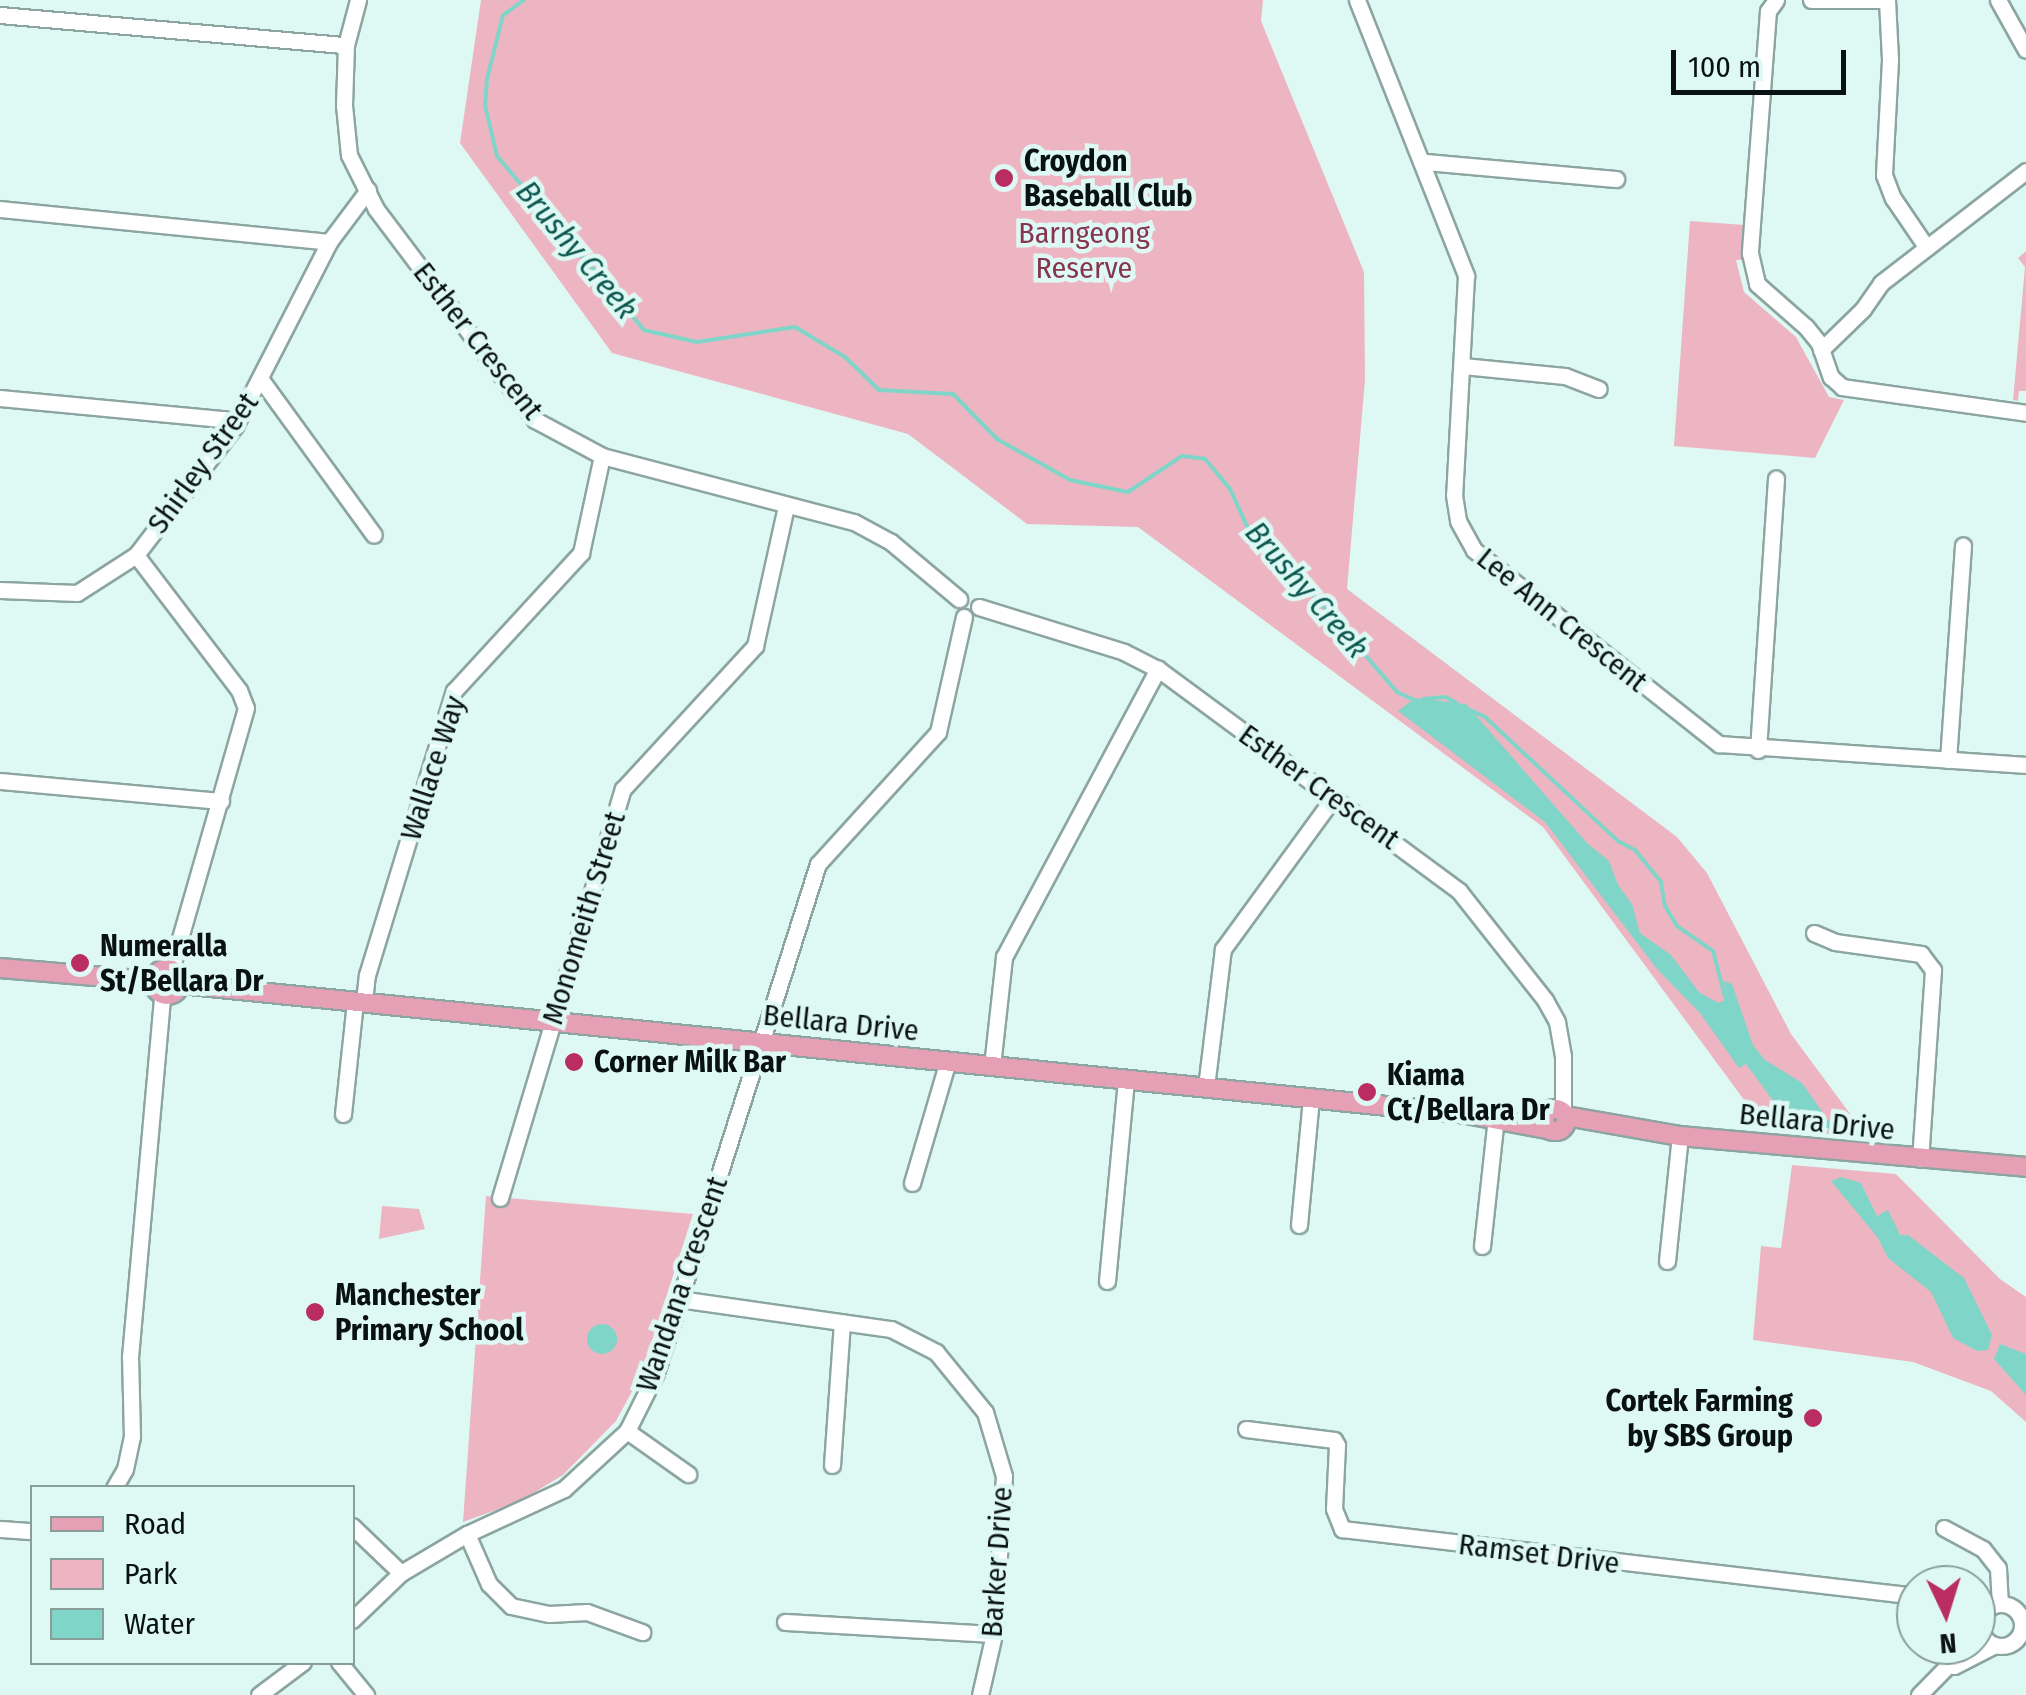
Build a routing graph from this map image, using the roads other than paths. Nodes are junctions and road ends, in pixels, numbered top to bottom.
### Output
1 (358, 0) edge
2 (1357, 0) edge
3 (1776, 0) edge
4 (1812, 0) edge
5 (1883, 0) edge
6 (1998, 0) edge
7 (0, 14) edge
8 (346, 44) junction
9 (2026, 50) edge
10 (1424, 162) junction
11 (2026, 170) edge
12 (1616, 178) dead end
13 (368, 190) junction
14 (0, 209) edge
15 (330, 242) junction
16 (1930, 245) junction
17 (1820, 346) junction
18 (1463, 366) junction
19 (262, 380) junction
20 (1599, 389) dead end
21 (0, 398) edge
22 (2026, 413) edge
23 (235, 426) junction
24 (602, 456) junction
25 (1776, 480) dead end
26 (786, 506) junction
27 (374, 535) dead end
28 (1963, 546) dead end
29 (136, 555) junction
30 (0, 590) edge
31 (959, 599) junction
32 (979, 607) junction
33 (964, 617) junction
34 (1158, 669) junction
35 (1758, 750) junction
36 (1948, 760) junction
37 (2026, 766) edge
38 (0, 781) edge
39 (1333, 798) junction
40 (220, 801) junction
41 (1814, 934) dead end
42 (0, 968) edge
43 (176, 977) junction
44 (157, 988) junction
45 (360, 1002) junction
46 (551, 1021) junction
47 (762, 1043) junction
48 (948, 1061) junction
49 (992, 1066) junction
50 (1126, 1079) junction
51 (1206, 1087) junction
52 (1311, 1098) junction
53 (343, 1114) dead end
54 (1496, 1118) junction
55 (1556, 1118) junction
56 (1680, 1136) junction
57 (1920, 1160) junction
58 (2026, 1167) edge
59 (912, 1183) dead end
60 (500, 1198) dead end
61 (1299, 1225) dead end
62 (1482, 1246) dead end
63 (1668, 1261) dead end
64 (1108, 1281) dead end
65 (679, 1299) junction
66 (842, 1322) junction
67 (1246, 1428) dead end
68 (627, 1431) junction
69 (832, 1465) dead end
70 (688, 1474) dead end
71 (116, 1485) edge
72 (1944, 1528) dead end
73 (0, 1529) edge
74 (355, 1529) edge
75 (30, 1531) edge
76 (467, 1534) junction
77 (1996, 1565) edge
78 (401, 1573) junction
79 (1896, 1594) edge
80 (1996, 1606) edge
81 (355, 1617) edge
82 (785, 1622) dead end
83 (2024, 1626) edge
84 (642, 1632) dead end
85 (994, 1634) junction
86 (1996, 1640) edge
87 (2002, 1645) junction
88 (2026, 1650) edge
89 (299, 1665) edge
90 (341, 1665) edge
91 (1951, 1665) edge
92 (1949, 1668) junction
93 (259, 1695) edge
94 (366, 1695) edge
95 (980, 1695) edge
96 (1920, 1695) edge

1 - 8 street, Esther Crescent
2 - 10 street, Lee Ann Crescent
3 - 17 street
4 - 5 street
5 - 16 street
6 - 9 street
7 - 8 street
8 - 13 street, Esther Crescent
10 - 12 street
10 - 18 street, Lee Ann Crescent
11 - 16 street
13 - 15 street, Shirley Street
13 - 24 street, Esther Crescent
14 - 15 street
15 - 19 street, Shirley Street
16 - 17 street
17 - 22 street
18 - 20 street
18 - 35 street, Lee Ann Crescent
19 - 23 street, Shirley Street
19 - 27 street
21 - 23 street
23 - 29 street, Shirley Street
24 - 26 street, Esther Crescent
24 - 45 street, Wallace Way
25 - 35 street
26 - 31 street, Esther Crescent
26 - 46 street, Monomeith Street
28 - 36 street
29 - 30 street, Shirley Street
29 - 40 street
31 - 32 street
31 - 33 street
32 - 33 street
32 - 34 street, Esther Crescent
33 - 47 street, Wandana Crescent
34 - 39 street, Esther Crescent
34 - 49 street
35 - 36 street, Lee Ann Crescent
36 - 37 street, Lee Ann Crescent
38 - 40 street
39 - 51 street
39 - 55 street, Esther Crescent
40 - 43 street
41 - 57 street
42 - 44 main road
43 - 44 main road
43 - 45 main road, Bellara Drive
44 - 71 street
45 - 46 main road, Bellara Drive
45 - 53 street, Wallace Way
46 - 47 main road, Bellara Drive
46 - 60 street, Monomeith Street
47 - 48 main road, Bellara Drive
47 - 65 street, Wandana Crescent
48 - 49 main road, Bellara Drive
48 - 59 street
49 - 50 main road, Bellara Drive
50 - 51 main road, Bellara Drive
50 - 64 street
51 - 52 main road, Bellara Drive
52 - 54 main road, Bellara Drive
52 - 61 street
54 - 55 main road, Bellara Drive
54 - 62 street
55 - 56 main road, Bellara Drive
56 - 57 main road, Bellara Drive
56 - 63 street
57 - 58 main road, Bellara Drive
65 - 66 street, Barker Drive
65 - 68 street, Wandana Crescent
66 - 69 street
66 - 85 street, Barker Drive
67 - 79 street, Ramset Drive
68 - 70 street
68 - 76 street, Wandana Crescent
72 - 77 street
73 - 75 street
74 - 78 street
76 - 78 street, Wandana Crescent
76 - 84 street
78 - 81 street, Wandana Crescent
80 - 83 street
82 - 85 street
83 - 87 street
85 - 95 street, Barker Drive
86 - 87 street
87 - 88 street
87 - 92 street
89 - 93 street
90 - 94 street
91 - 92 street
92 - 96 street

